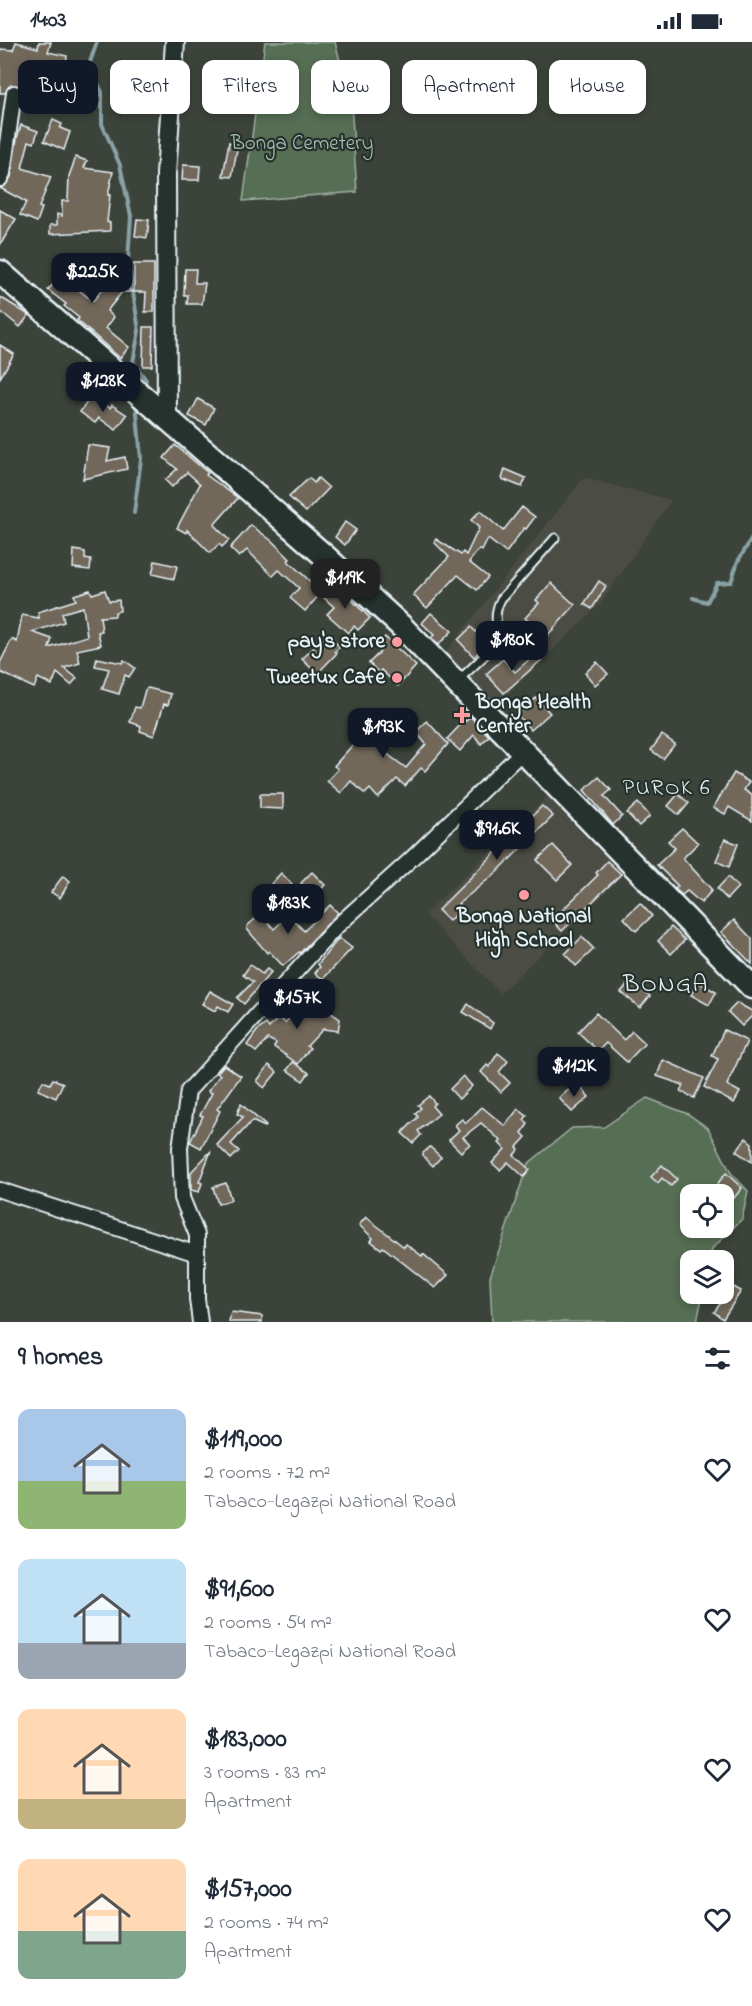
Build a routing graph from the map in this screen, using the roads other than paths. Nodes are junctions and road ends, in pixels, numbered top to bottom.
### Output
1 (175, 42) edge
2 (14, 93) dead end
3 (0, 179) edge
4 (0, 272) edge
5 (167, 418) junction
6 (555, 538) dead end
7 (457, 681) junction
8 (524, 750) junction
9 (752, 987) edge
10 (0, 1190) edge
11 (197, 1254) junction
12 (200, 1322) edge

1 - 5 street
2 - 3 street
4 - 5 main road
5 - 7 main road
6 - 7 lane
7 - 8 main road
8 - 9 main road
8 - 11 street
10 - 11 street
11 - 12 street

